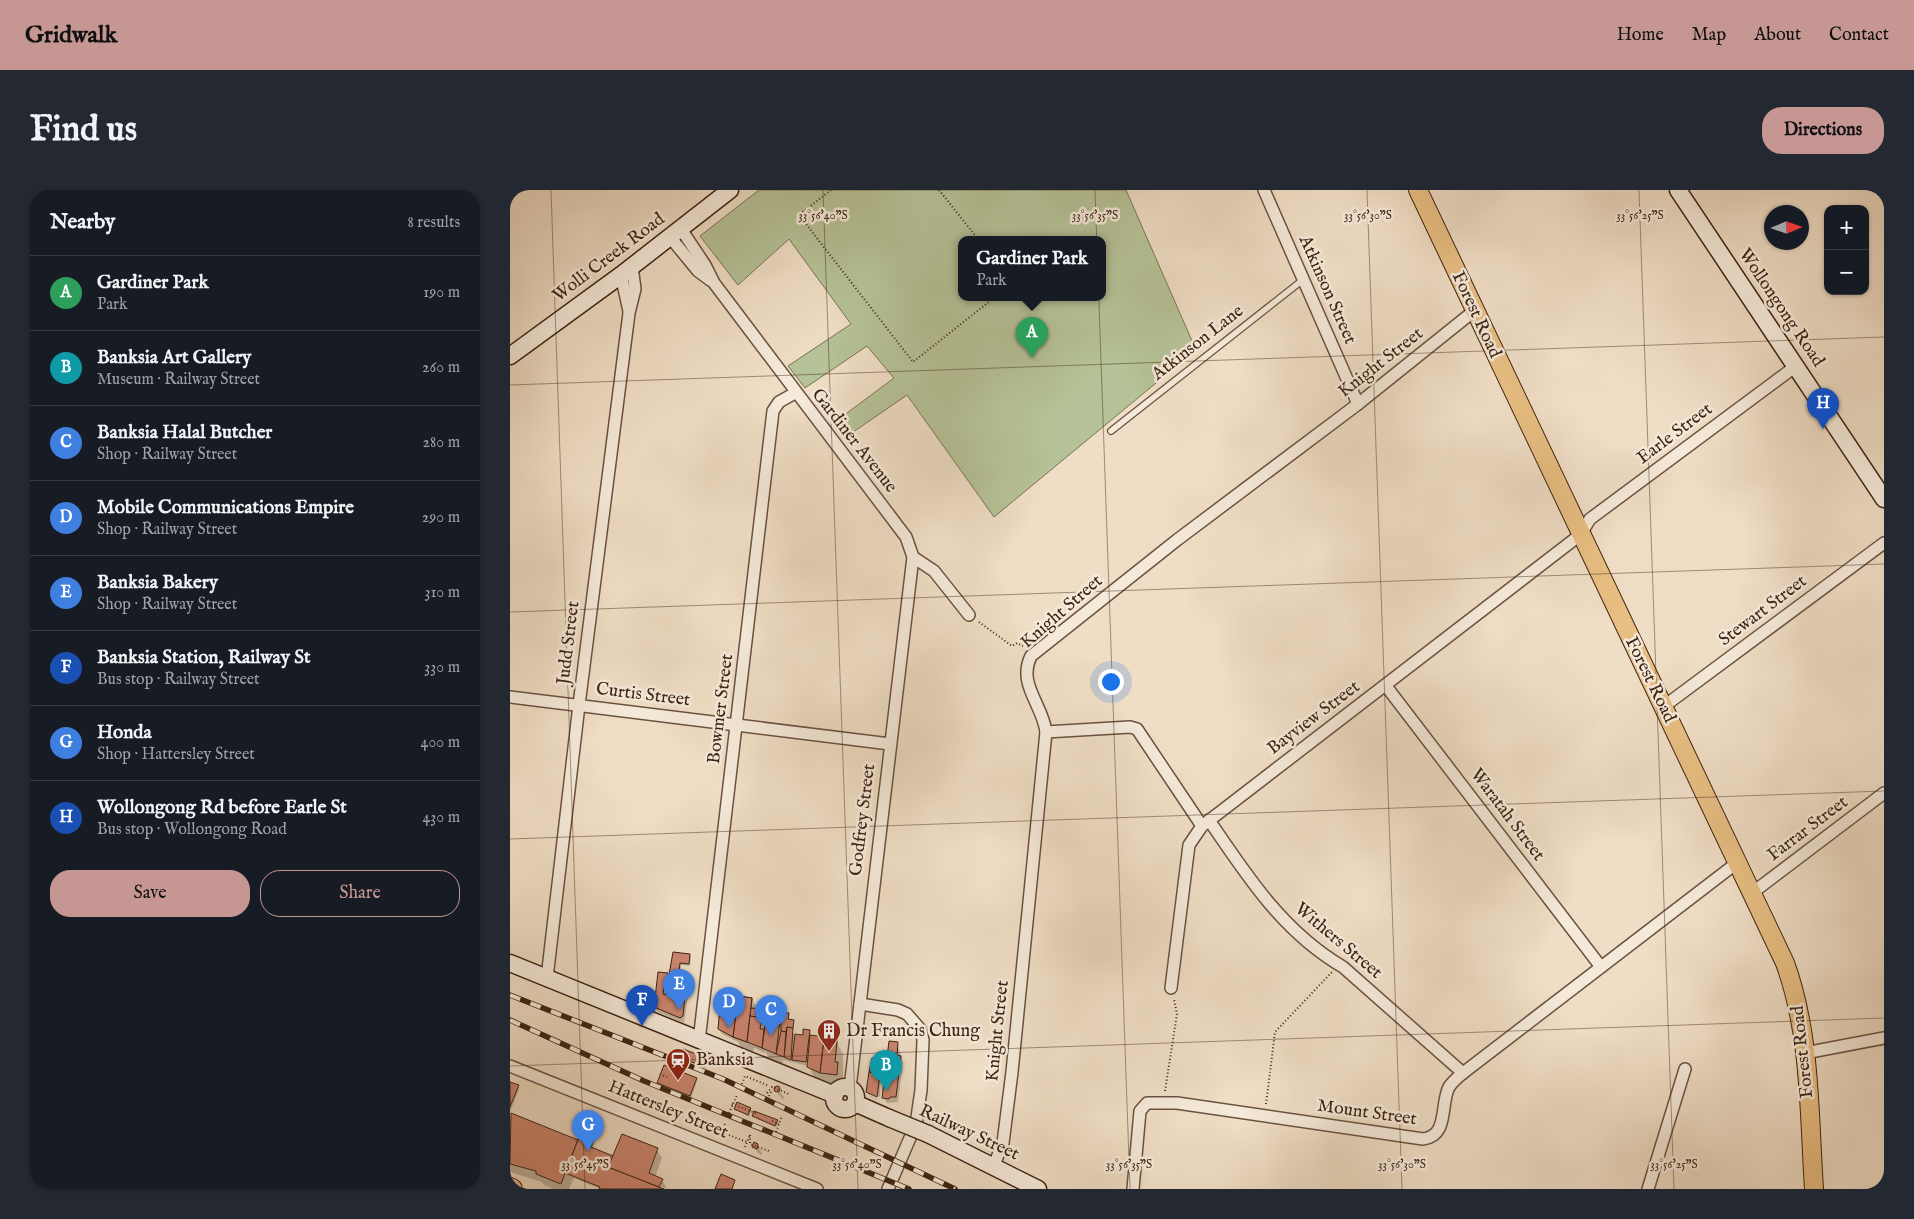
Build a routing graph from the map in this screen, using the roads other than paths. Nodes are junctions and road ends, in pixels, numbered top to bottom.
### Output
1 (730, 190) edge
2 (1264, 190) edge
3 (1418, 190) edge
4 (1678, 190) edge
5 (675, 233) junction
6 (626, 271) junction
7 (1304, 279) junction
8 (1474, 311) junction
9 (510, 356) edge
10 (1796, 366) junction
11 (795, 393) junction
12 (1358, 404) junction
13 (1112, 431) dead end
14 (1883, 495) edge
15 (1580, 535) junction
16 (1884, 543) edge
17 (913, 557) junction
18 (969, 615) road end
19 (1386, 686) junction
20 (510, 697) edge
21 (579, 705) junction
22 (1663, 707) junction
23 (737, 724) junction
24 (1046, 732) junction
25 (890, 744) junction
26 (1884, 794) edge
27 (1206, 823) junction
28 (1738, 862) junction
29 (1752, 893) junction
30 (510, 963) edge
31 (1601, 967) junction
32 (547, 978) junction
33 (1172, 988) road end
34 (860, 1004) junction
35 (1884, 1038) edge
36 (699, 1041) junction
37 (1805, 1053) junction
38 (510, 1066) edge
39 (1685, 1069) dead end
40 (1463, 1073) junction
41 (852, 1096) junction
42 (994, 1165) junction
43 (815, 1188) edge
44 (888, 1189) edge
45 (1038, 1189) edge
46 (1133, 1189) edge
47 (1648, 1189) edge
48 (1814, 1189) edge

1 - 5 street, Wolli Creek Road
2 - 7 street, Atkinson Street
3 - 8 main road, Forest Road
4 - 10 street, Wollongong Road
5 - 6 street, Wolli Creek Road
5 - 11 street, Gardiner Avenue
6 - 9 street, Wolli Creek Road
6 - 21 street, Judd Street
7 - 12 street, Atkinson Street
7 - 13 lane, Atkinson Lane
8 - 12 street, Knight Street
8 - 15 main road, Forest Road
10 - 14 street, Wollongong Road
10 - 15 street, Earle Street
11 - 17 street, Gardiner Avenue
11 - 23 street, Bowmer Street
12 - 24 street, Knight Street
15 - 19 street, Bayview Street
15 - 22 main road, Forest Road
16 - 22 street, Stewart Street
17 - 18 street
17 - 25 street, Godfrey Street
19 - 27 street, Bayview Street
19 - 31 street, Waratah Street
20 - 21 street, Curtis Street
21 - 23 street, Curtis Street
21 - 32 street, Judd Street
22 - 28 main road, Forest Road
23 - 25 street, Curtis Street
23 - 36 street, Bowmer Street
24 - 27 street, Withers Street
24 - 42 street, Knight Street
25 - 34 street, Godfrey Street
26 - 29 street, Farrar Street
27 - 33 street, Bayview Street
27 - 40 street, Withers Street
28 - 29 main road, Forest Road
28 - 31 street, Mount Street
29 - 37 main road, Forest Road
30 - 32 street
31 - 40 street, Mount Street
32 - 36 street
34 - 41 street, Godfrey Street
34 - 44 street
35 - 37 street
36 - 41 street, Railway Street
37 - 48 main road, Forest Road
38 - 43 street, Hattersley Street
39 - 47 street
40 - 46 street, Mount Street
41 - 42 street, Railway Street, bridge
42 - 45 street, Railway Street

